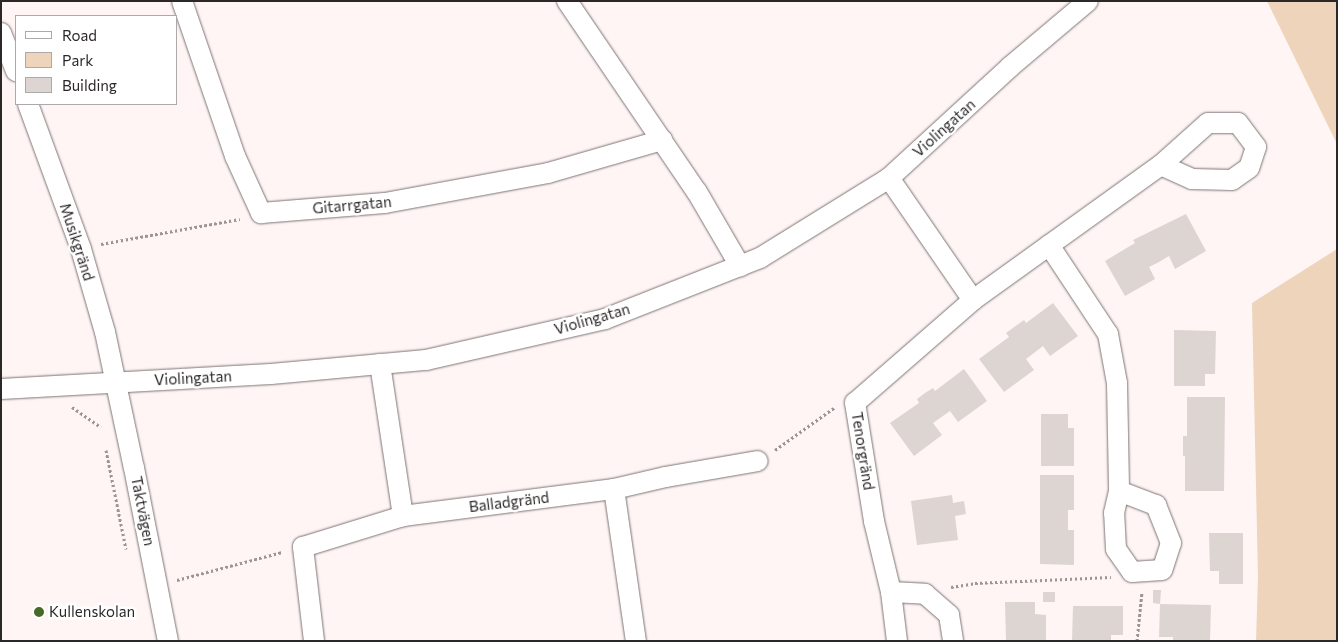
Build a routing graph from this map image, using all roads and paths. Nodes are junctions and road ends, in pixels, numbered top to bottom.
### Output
1 (182, 1) edge
2 (567, 1) edge
3 (1088, 1) edge
4 (1, 33) edge
5 (15, 69) edge
6 (28, 105) edge
7 (662, 140) junction
8 (1161, 165) dead end
9 (889, 178) junction
10 (261, 213) junction
11 (1049, 245) junction
12 (81, 249) junction
13 (740, 266) junction
14 (973, 300) junction
15 (380, 364) junction
16 (116, 382) junction
17 (1, 389) edge
18 (855, 403) junction
19 (758, 461) joint
20 (614, 489) junction
21 (1119, 491) junction
22 (403, 516) junction
23 (303, 547) junction
24 (1132, 572) junction
25 (157, 585) junction
26 (892, 592) junction
27 (925, 594) junction
28 (168, 641) edge
29 (314, 641) edge
30 (636, 641) edge
31 (897, 641) edge
32 (953, 641) edge
33 (1137, 641) edge

1 - 10 street
2 - 7 street
3 - 9 street, Violingatan
4 - 5 street
6 - 12 street, Musikgränd
7 - 10 street, Gitarrgatan
7 - 13 street
8 - 11 street, Tenorgränd
9 - 13 street, Violingatan
9 - 14 street
10 - 12 path
11 - 14 street, Tenorgränd
11 - 21 street
12 - 16 street, Musikgränd
13 - 15 street, Violingatan
14 - 18 street, Tenorgränd
15 - 16 street, Violingatan
15 - 22 street
16 - 17 street, Violingatan
16 - 25 street, Taktvägen
18 - 19 path
18 - 26 street, Tenorgränd
19 - 20 street, Balladgränd
20 - 22 street, Balladgränd
20 - 30 street
21 - 24 street
21 - 24 street
22 - 23 street, Balladgränd
23 - 25 path
23 - 29 street
24 - 27 path
24 - 33 path
25 - 28 street, Taktvägen
26 - 27 street
26 - 31 street, Tenorgränd
27 - 32 street

